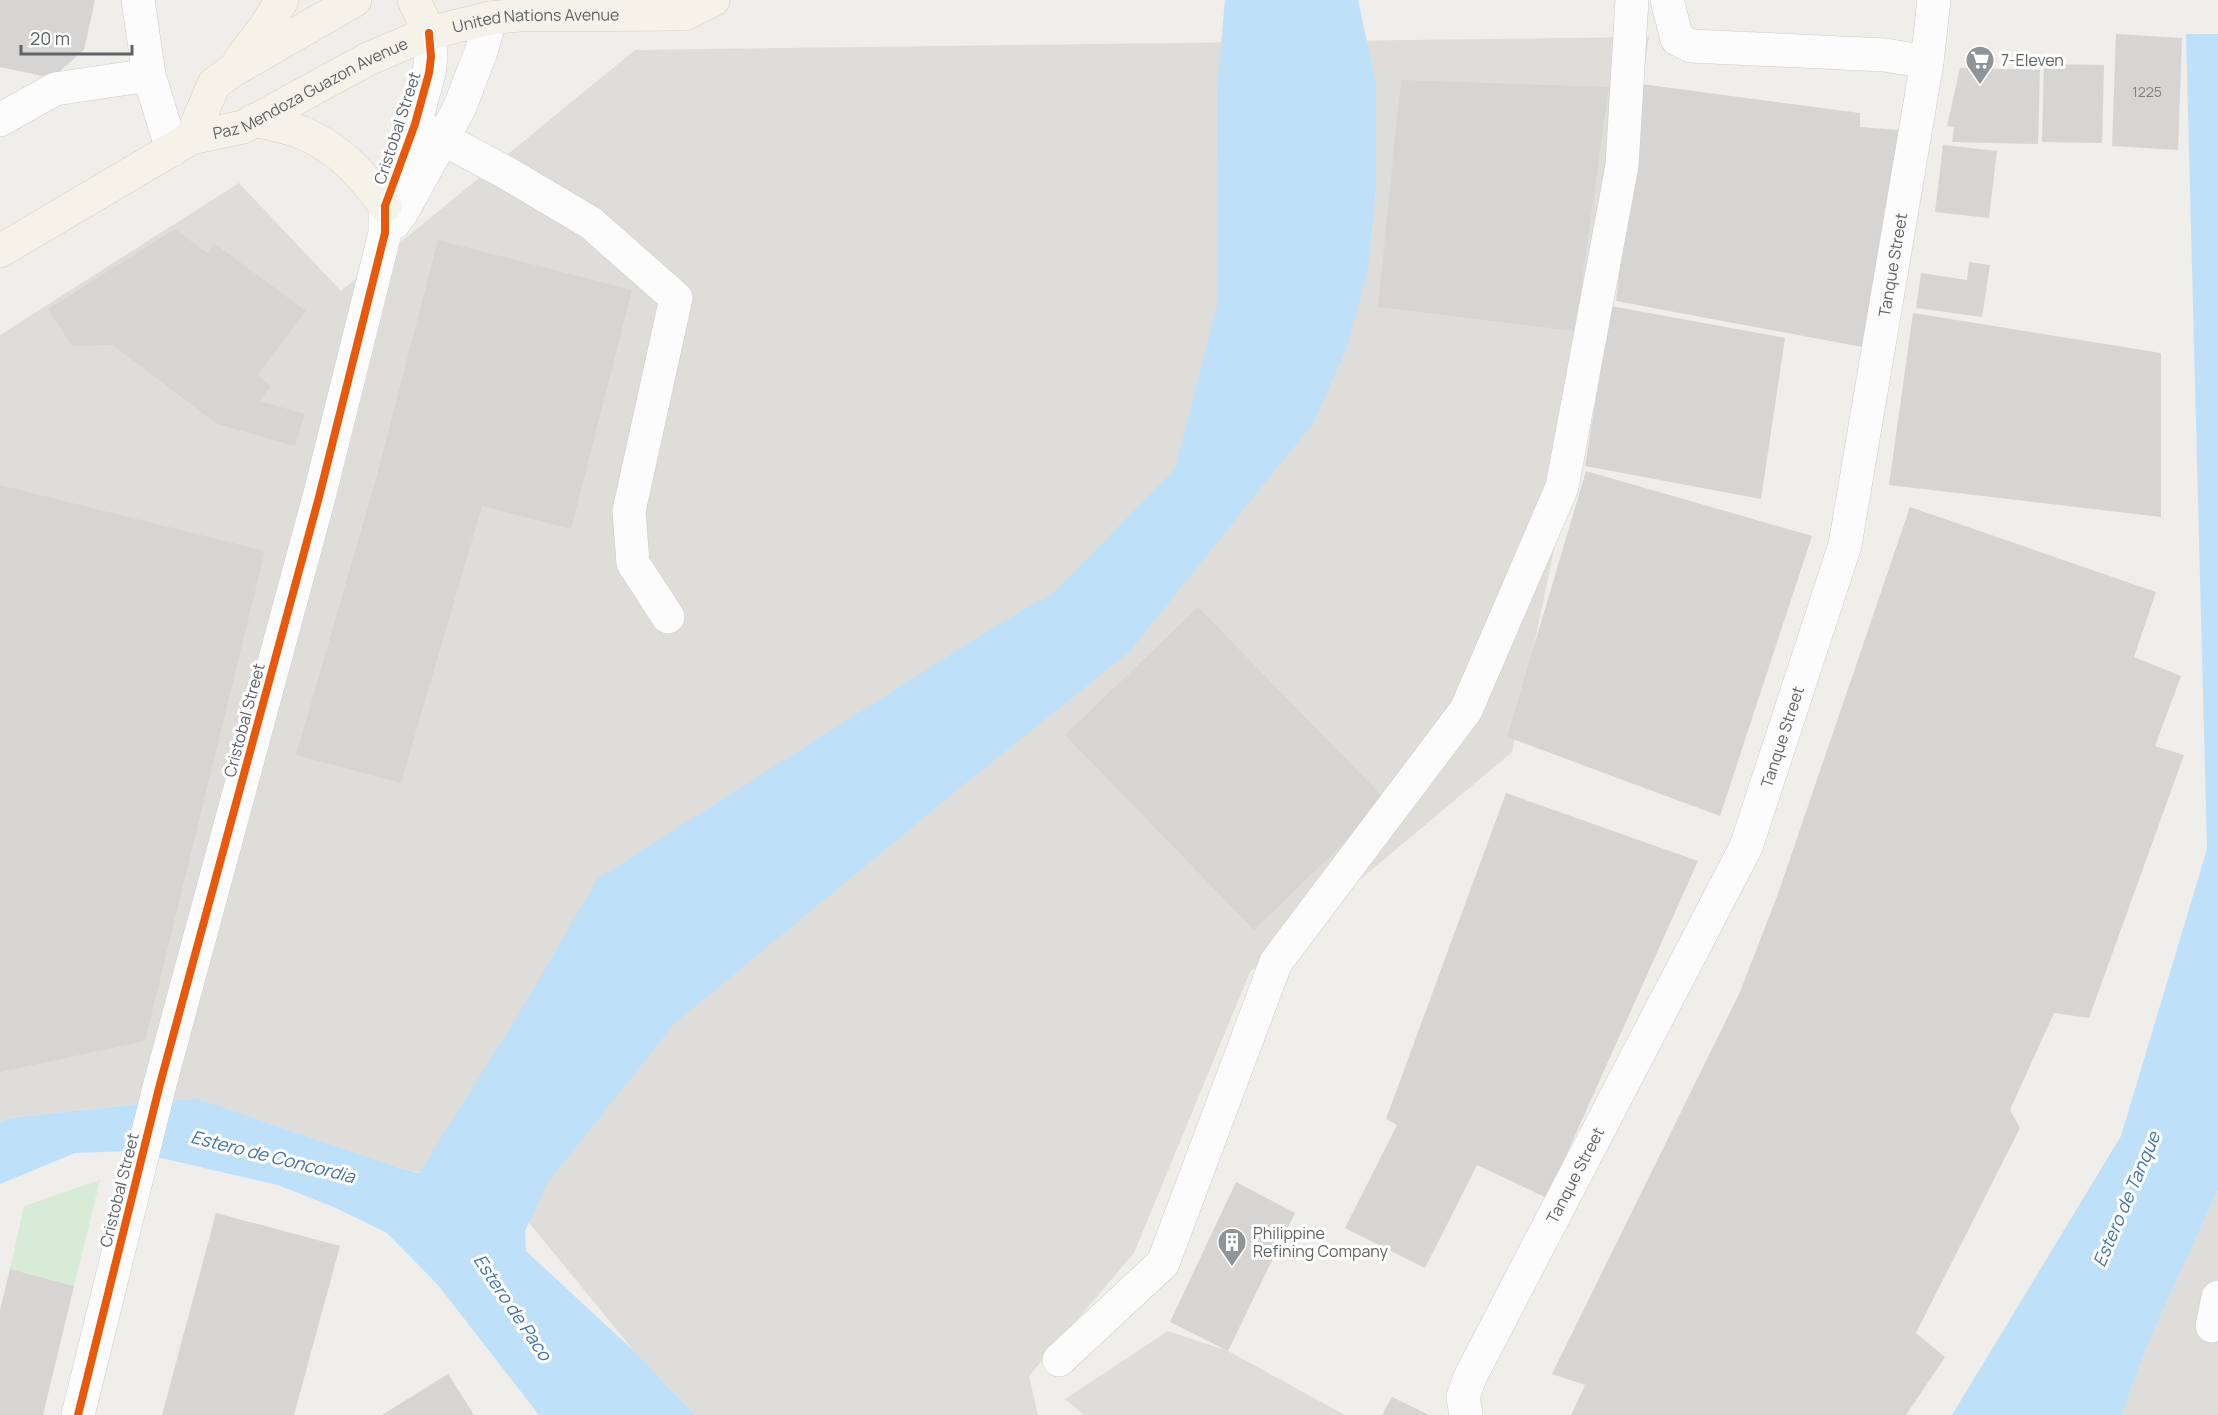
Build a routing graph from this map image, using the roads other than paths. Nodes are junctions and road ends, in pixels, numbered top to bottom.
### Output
1 (138, 0) edge
2 (282, 0) edge
3 (355, 0) edge
4 (414, 0) edge
5 (713, 0) edge
6 (1632, 0) edge
7 (1667, 0) edge
8 (1934, 0) edge
9 (488, 9) edge
10 (429, 33) junction
11 (1927, 62) junction
12 (230, 72) junction
13 (149, 75) junction
14 (0, 120) edge
15 (254, 120) junction
16 (415, 124) junction
17 (444, 139) junction
18 (181, 144) junction
19 (385, 220) junction
20 (0, 251) edge
21 (668, 617) dead end
22 (1059, 1360) dead end
23 (78, 1415) edge
24 (1466, 1415) edge

1 - 13 street
2 - 12 main road
3 - 12 main road, Paz Mendoza Guazon Avenue
4 - 10 main road
5 - 9 main road, United Nations Avenue
6 - 22 street
7 - 11 street
8 - 11 street, Tanque Street
9 - 10 main road, United Nations Avenue
9 - 17 street, Cristobal Street
10 - 15 main road, Paz Mendoza Guazon Avenue
10 - 16 street, Cristobal Street
11 - 24 street, Tanque Street
12 - 18 main road, Paz Mendoza Guazon Avenue
13 - 14 street
13 - 18 street
15 - 18 main road, Paz Mendoza Guazon Avenue
15 - 19 main road
16 - 17 street
16 - 19 street, Cristobal Street
17 - 19 street, Cristobal Street
17 - 21 street
18 - 20 main road, Paz Mendoza Guazon Avenue
19 - 23 street, Cristobal Street

